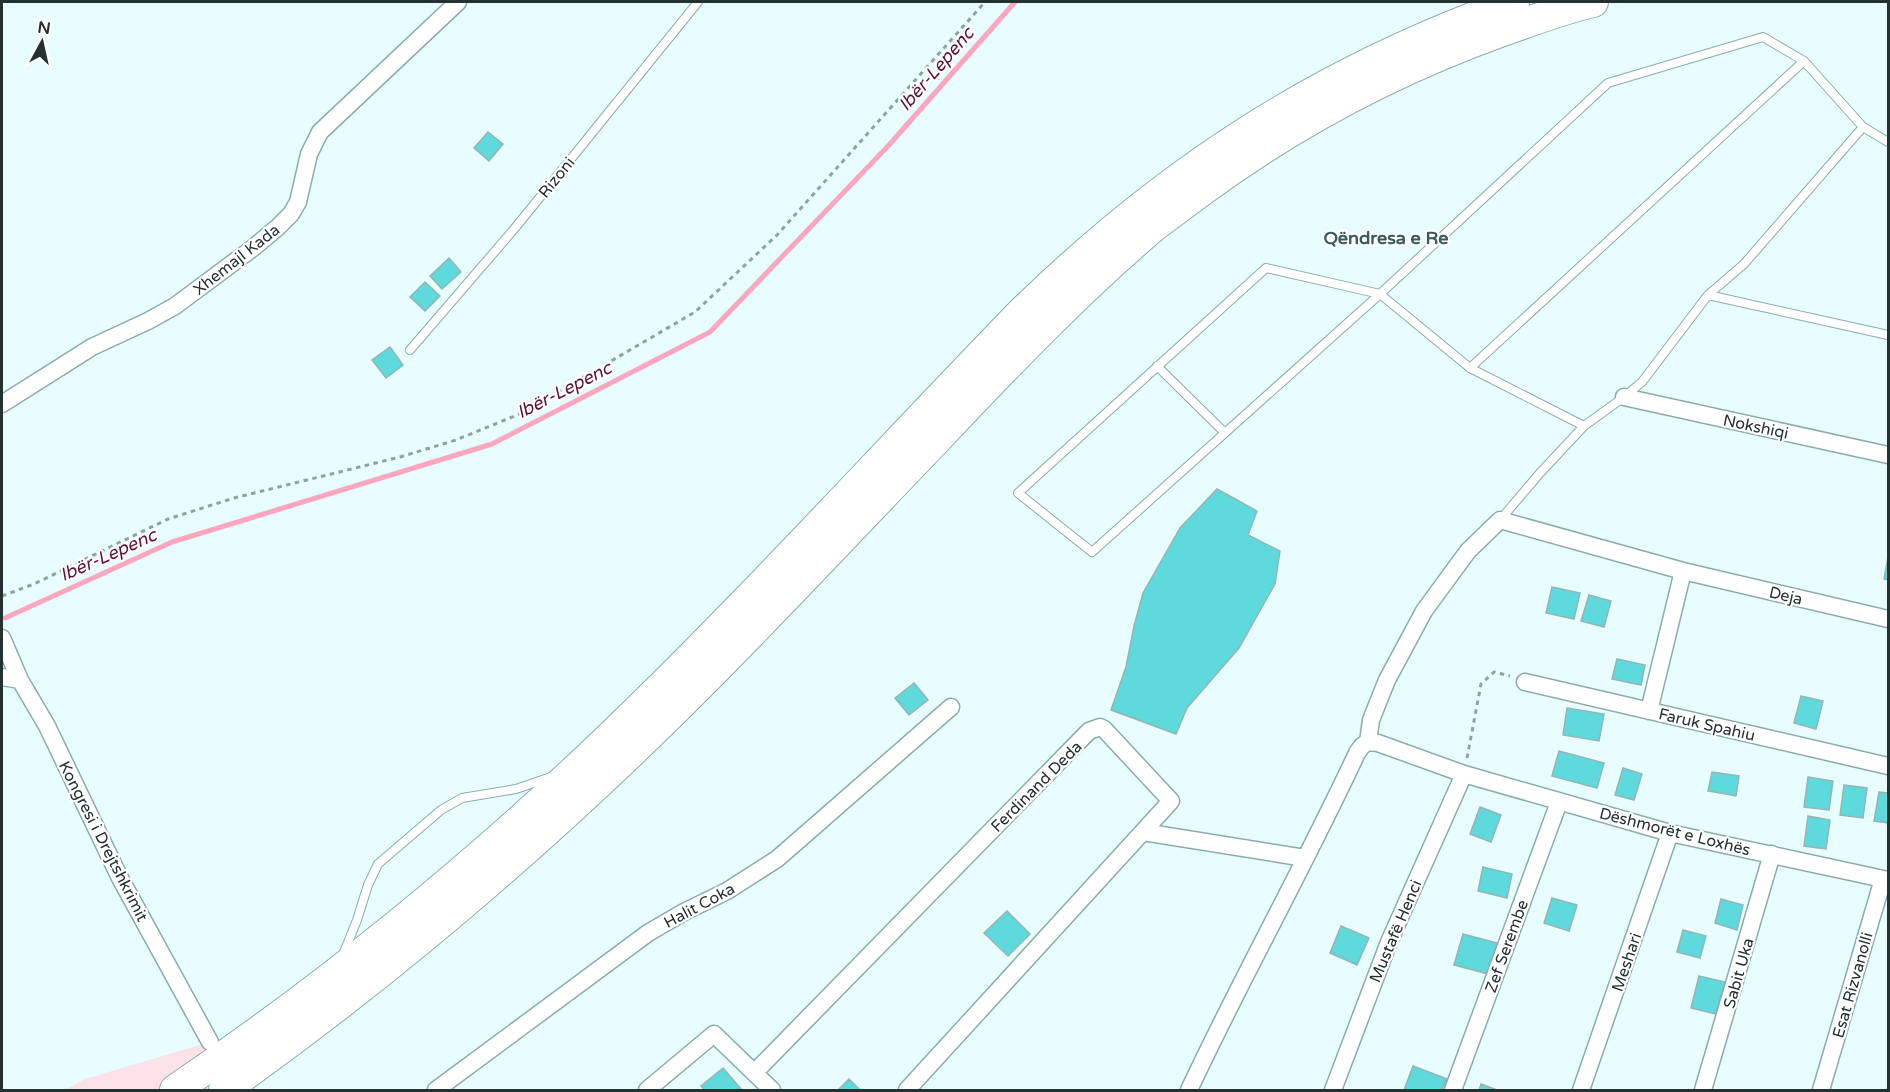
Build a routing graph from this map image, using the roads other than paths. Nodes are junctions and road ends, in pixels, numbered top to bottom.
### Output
1 (458, 2) edge
2 (698, 2) edge
3 (1514, 2) edge
4 (1593, 2) edge
5 (1804, 61) junction
6 (1863, 127) junction
7 (1888, 142) edge
8 (1380, 294) junction
9 (1708, 295) junction
10 (1888, 335) edge
11 (410, 350) dead end
12 (1157, 366) junction
13 (1470, 368) junction
14 (1624, 397) junction
15 (2, 404) edge
16 (1584, 426) junction
17 (1225, 433) junction
18 (1888, 455) edge
19 (1500, 520) junction
20 (1683, 571) junction
21 (1888, 619) edge
22 (2, 638) edge
23 (2, 677) edge
24 (20, 680) junction
25 (1525, 682) road end
26 (951, 707) dead end
27 (1649, 711) junction
28 (1368, 742) junction
29 (1888, 766) edge
30 (577, 768) junction
31 (1464, 774) junction
32 (1560, 802) junction
33 (1143, 832) junction
34 (1670, 833) junction
35 (1772, 854) junction
36 (1305, 858) junction
37 (1886, 879) edge
38 (336, 972) junction
39 (210, 1042) dead end
40 (754, 1073) junction
41 (175, 1090) edge
42 (224, 1090) edge
43 (436, 1090) edge
44 (647, 1090) edge
45 (772, 1090) edge
46 (907, 1090) edge
47 (1189, 1090) edge
48 (1333, 1090) edge
49 (1453, 1090) edge
50 (1581, 1090) edge
51 (1703, 1090) edge
52 (1821, 1090) edge

1 - 15 street, Xhemajl Kada
2 - 11 lane, Rizoni
3 - 30 highway
4 - 42 highway
5 - 6 lane
5 - 8 lane
5 - 13 lane
6 - 7 lane
6 - 9 lane
8 - 12 lane
8 - 13 lane
8 - 17 lane
9 - 10 lane
9 - 14 lane
12 - 17 lane
12 - 17 lane
13 - 16 lane
14 - 16 lane
14 - 18 street, Nokshiqi
16 - 19 lane
19 - 20 street, Deja
19 - 28 street
20 - 21 street, Deja
20 - 27 street
22 - 24 street, Kongresi i Drejtshkrimit
23 - 24 street
24 - 39 street, Kongresi i Drejtshkrimit
25 - 27 street, Faruk Spahiu
26 - 43 street, Halit Coka
27 - 29 street, Faruk Spahiu
28 - 31 street, Dëshmorët e Loxhës
28 - 36 street
30 - 38 highway
30 - 38 lane
31 - 32 street, Dëshmorët e Loxhës
31 - 48 street, Mustafë Henci
32 - 34 street, Dëshmorët e Loxhës
32 - 49 street, Zef Serembe
33 - 36 street
33 - 40 street, Ferdinand Deda
33 - 46 street, Ferdinand Deda
34 - 35 street, Dëshmorët e Loxhës
34 - 50 street, Meshari
35 - 37 street, Dëshmorët e Loxhës
35 - 51 street, Sabit Uka
36 - 47 street
37 - 52 street, Esat Rizvanolli
38 - 41 highway
40 - 44 street
40 - 45 street

